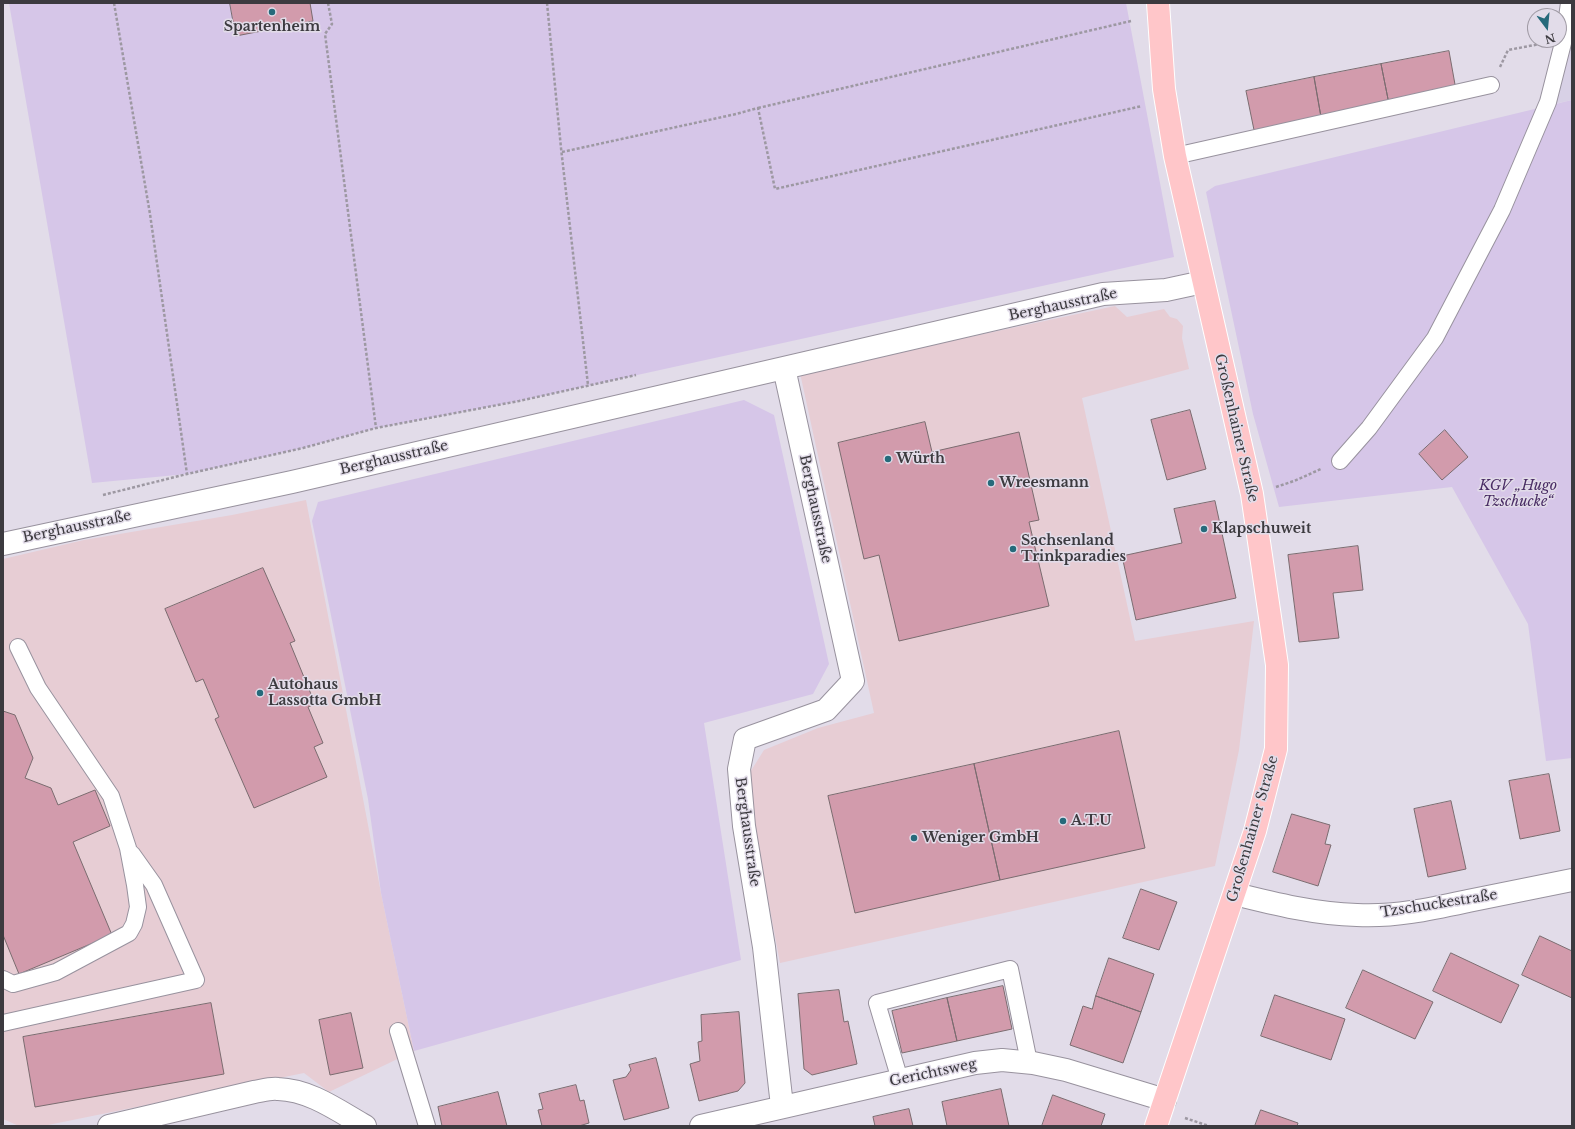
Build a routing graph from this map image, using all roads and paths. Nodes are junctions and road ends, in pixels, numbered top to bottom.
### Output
1 (114, 3) edge
2 (328, 3) edge
3 (547, 3) edge
4 (1158, 3) edge
5 (1569, 3) edge
6 (1567, 17) edge
7 (1131, 21) dead end
8 (1527, 46) edge
9 (1562, 48) edge
10 (1491, 85) joint
11 (1146, 105) dead end
12 (758, 108) junction
13 (562, 152) junction
14 (1175, 156) junction
15 (1203, 282) junction
16 (784, 368) junction
17 (641, 374) dead end
18 (588, 385) junction
19 (376, 428) junction
20 (1340, 461) joint
21 (187, 474) junction
22 (1252, 494) junction
23 (103, 495) dead end
24 (3, 544) edge
25 (18, 647) dead end
26 (128, 848) junction
27 (1572, 880) edge
28 (1235, 894) junction
29 (3, 979) edge
30 (3, 1023) edge
31 (398, 1031) dead end
32 (1029, 1062) junction
33 (900, 1080) junction
34 (1165, 1100) junction
35 (782, 1106) junction
36 (109, 1126) edge
37 (365, 1126) edge
38 (427, 1126) edge
39 (701, 1126) edge
40 (1156, 1126) edge

1 - 21 path
2 - 19 path
3 - 13 path
4 - 14 main road, Großenhainer Straße
5 - 6 lane
7 - 12 path
8 - 10 path
9 - 20 lane
10 - 14 lane
11 - 12 path
12 - 13 path
13 - 18 path
14 - 15 main road, Großenhainer Straße
15 - 16 street, Berghausstraße
15 - 22 main road, Großenhainer Straße
16 - 24 street, Berghausstraße
16 - 35 street, Berghausstraße
17 - 18 path
18 - 19 path
19 - 21 path
20 - 22 path
21 - 23 path
22 - 28 main road, Großenhainer Straße
25 - 26 lane
26 - 29 lane
26 - 30 lane
27 - 28 street, Tzschuckestraße
28 - 34 main road, Großenhainer Straße
31 - 38 lane
32 - 33 street, Gerichtsweg
32 - 33 lane
32 - 34 street, Gerichtsweg
33 - 35 street, Gerichtsweg
34 - 40 main road, Großenhainer Straße
35 - 39 street, Gerichtsweg
36 - 37 street

